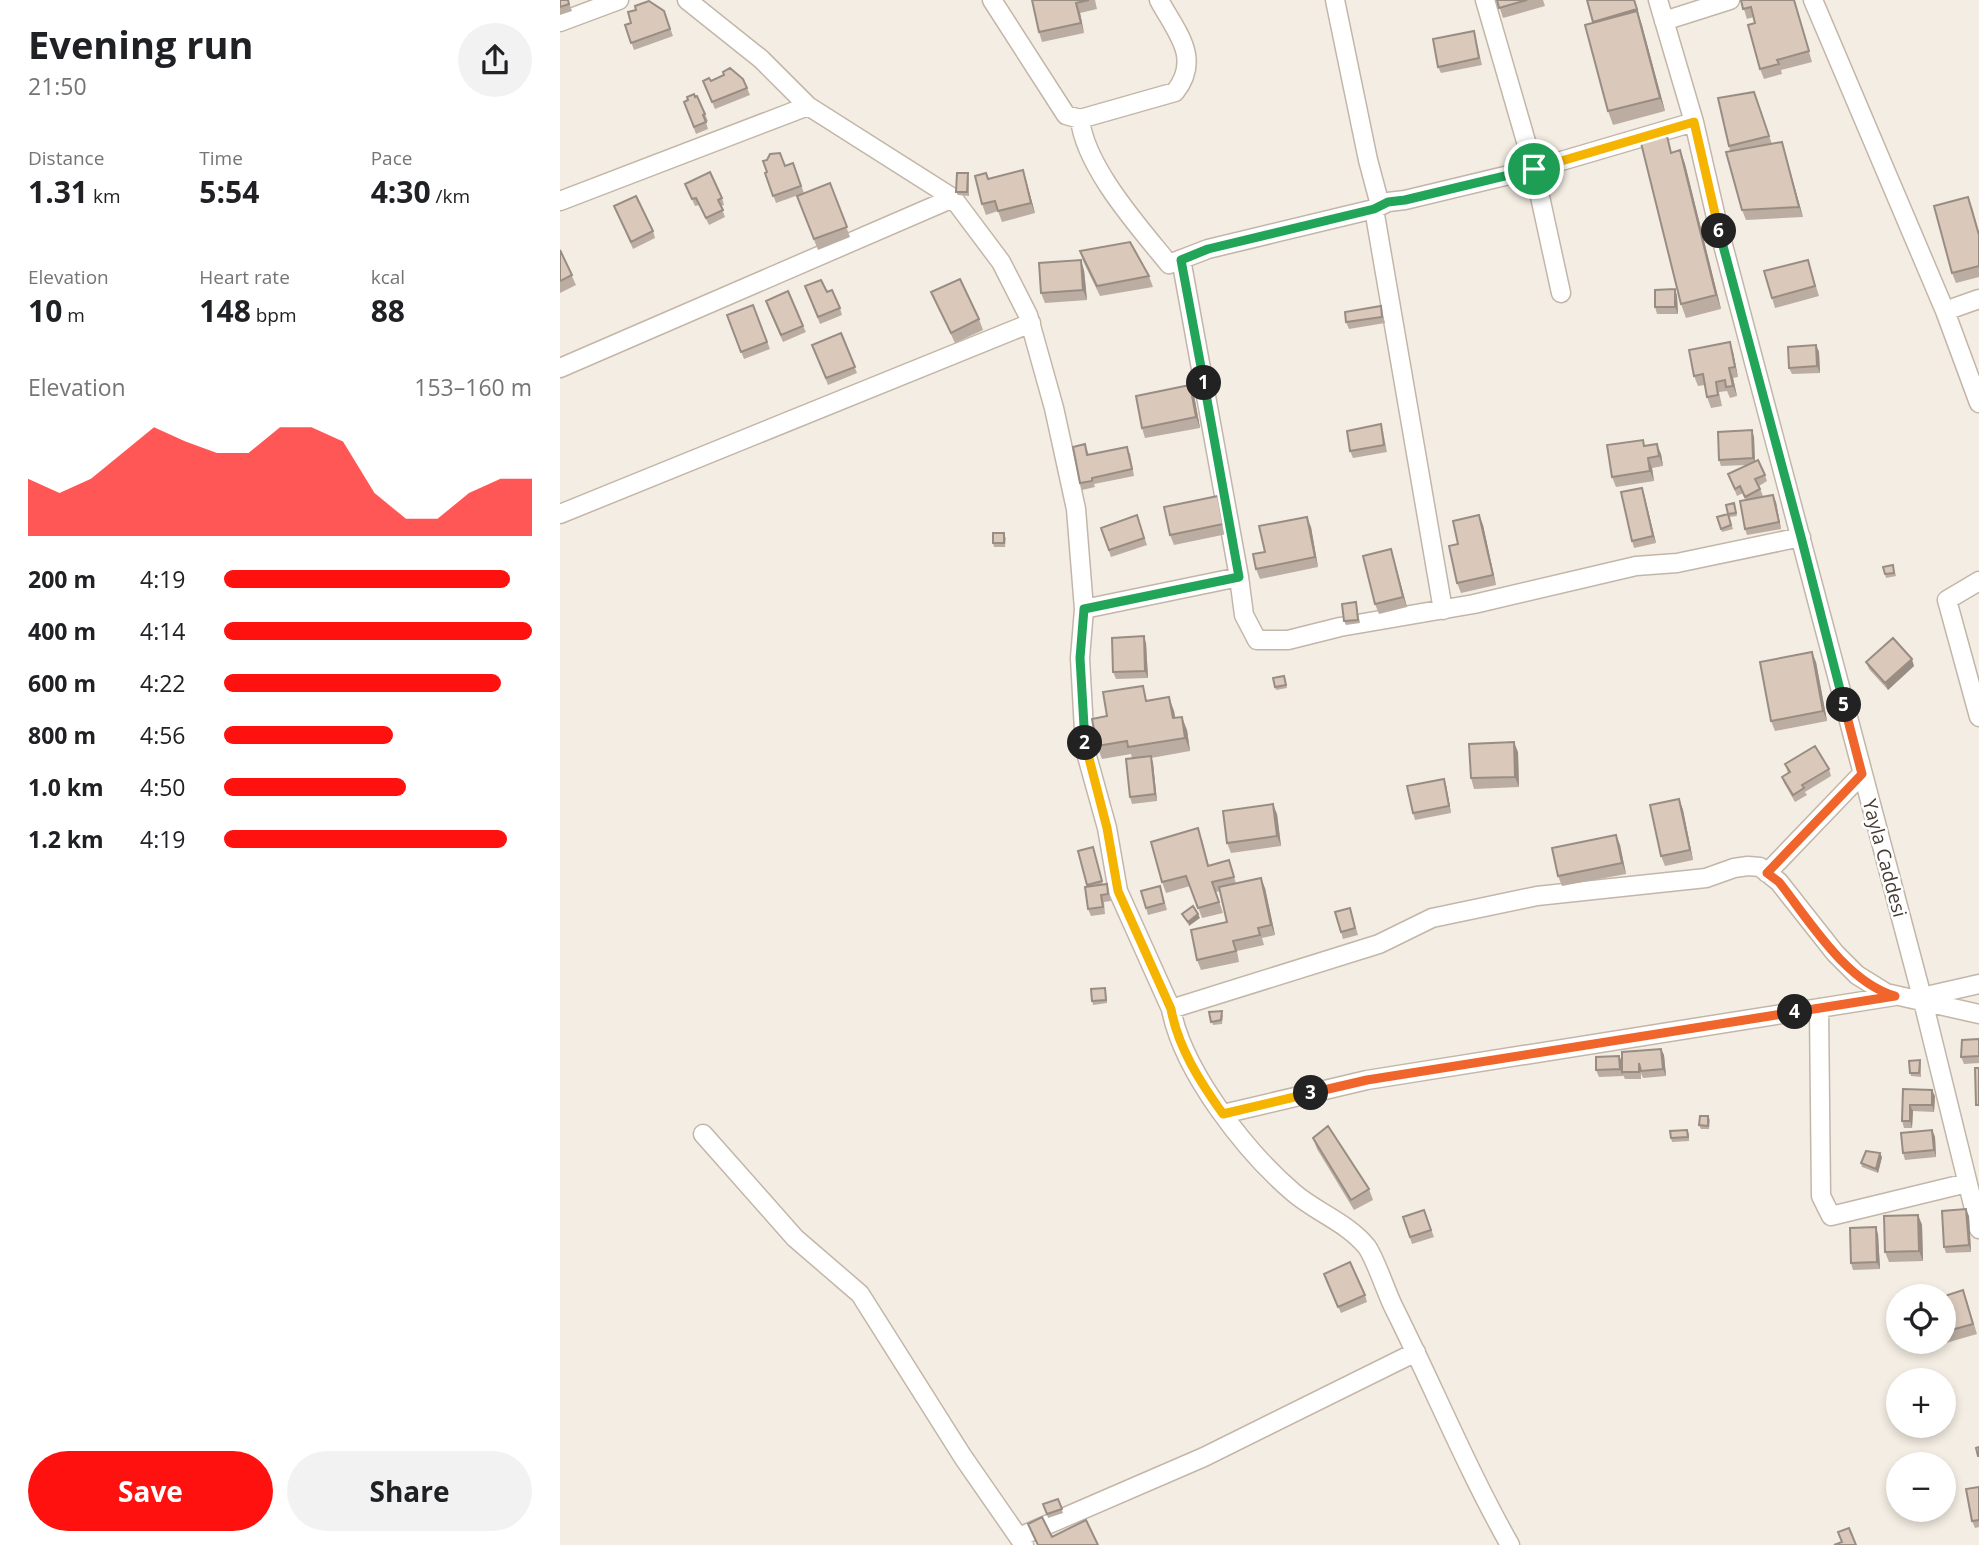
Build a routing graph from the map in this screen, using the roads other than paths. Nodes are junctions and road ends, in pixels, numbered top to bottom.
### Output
1 (619, 0) edge
2 (992, 0) edge
3 (1159, 0) edge
4 (1335, 0) edge
5 (1485, 0) edge
6 (1658, 0) edge
7 (1730, 0) edge
8 (1814, 0) edge
9 (690, 1) edge
10 (1664, 21) junction
11 (560, 22) edge
12 (808, 106) junction
13 (1080, 119) junction
14 (1694, 122) junction
15 (1534, 169) junction
16 (953, 198) junction
17 (560, 201) edge
18 (1377, 207) junction
19 (1181, 260) junction
20 (1561, 293) dead end
21 (1979, 299) edge
22 (1945, 311) junction
23 (1031, 323) junction
24 (560, 368) edge
25 (1979, 403) edge
26 (560, 514) edge
27 (1801, 537) junction
28 (1239, 577) junction
29 (1979, 581) edge
30 (1084, 609) junction
31 (1443, 610) junction
32 (1979, 717) edge
33 (1862, 774) junction
34 (1767, 873) junction
35 (1979, 984) edge
36 (1895, 996) junction
37 (1923, 1000) junction
38 (1819, 1008) junction
39 (1171, 1009) junction
40 (1979, 1014) edge
41 (1223, 1114) junction
42 (704, 1134) dead end
43 (1967, 1183) junction
44 (1979, 1229) edge
45 (1416, 1352) junction
46 (1022, 1541) edge
47 (1510, 1545) edge

1 - 11 street
2 - 13 street
3 - 13 street
4 - 18 street
5 - 15 street
6 - 10 street, Yayla Caddesi
7 - 10 street
8 - 22 street
9 - 12 street
10 - 14 street, Yayla Caddesi
12 - 16 street
12 - 17 street
13 - 19 street
14 - 15 street
14 - 27 street, Yayla Caddesi
15 - 18 street
15 - 20 street
16 - 23 street
16 - 24 street
18 - 19 street
18 - 31 street
19 - 28 street
21 - 22 street
22 - 25 street
23 - 26 street
23 - 30 street
27 - 31 street
27 - 33 street, Yayla Caddesi
28 - 30 street
28 - 31 street
29 - 32 street
30 - 39 street
33 - 34 street
33 - 37 street, Yayla Caddesi
34 - 36 street
34 - 39 street
35 - 37 street
36 - 37 street
36 - 38 street
37 - 40 street
37 - 43 street, Yayla Caddesi
38 - 41 street
38 - 43 street
39 - 41 street
41 - 45 street
42 - 46 street
43 - 44 street, Yayla Caddesi
45 - 46 street
45 - 47 street

